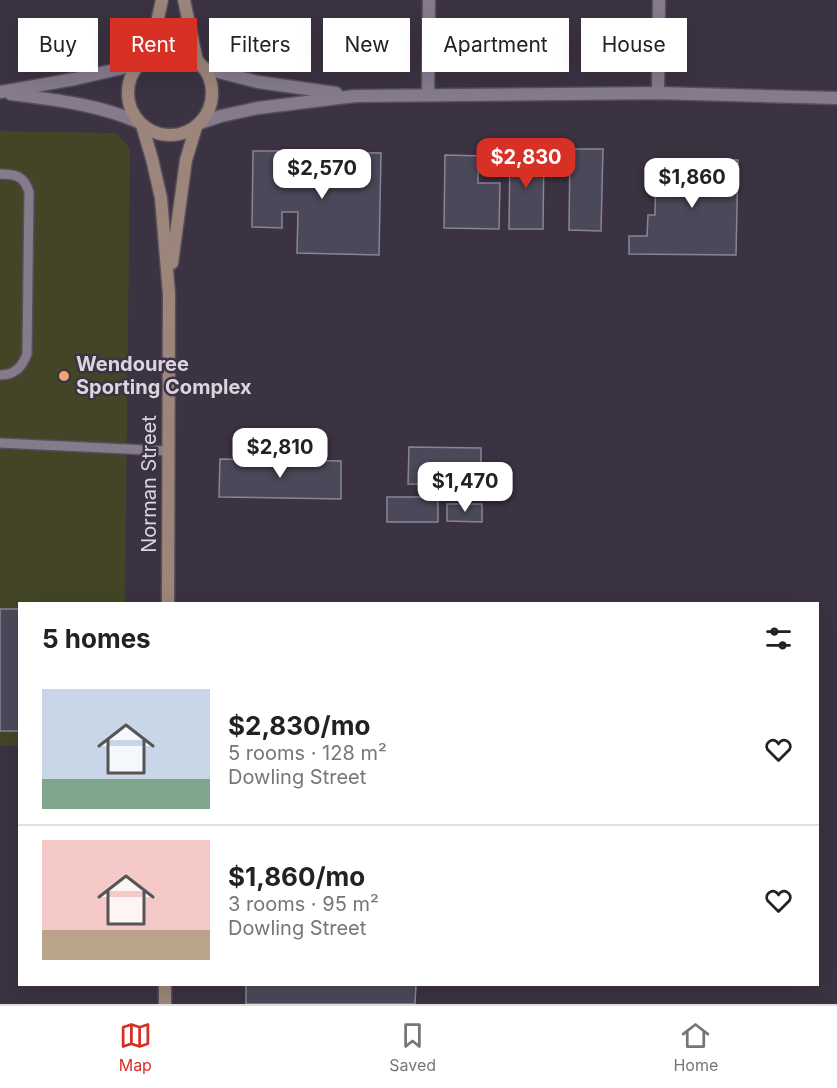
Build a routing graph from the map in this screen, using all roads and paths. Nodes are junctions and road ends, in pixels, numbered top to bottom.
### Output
1 (162, 0) edge
2 (184, 0) edge
3 (429, 0) edge
4 (659, 0) edge
5 (159, 18) edge
6 (197, 62) edge
7 (200, 64) junction
8 (110, 71) edge
9 (135, 72) edge
10 (0, 92) edge
11 (658, 93) junction
12 (428, 95) junction
13 (356, 96) junction
14 (837, 98) edge
15 (140, 123) junction
16 (198, 125) junction
17 (0, 174) edge
18 (169, 294) junction
19 (0, 375) edge
20 (0, 443) edge
21 (168, 451) junction
22 (168, 602) edge
23 (165, 986) edge
24 (165, 1004) edge

1 - 5 main road, Norman Street
2 - 7 main road, Norman Street
3 - 12 street
4 - 11 street
6 - 7 main road
7 - 13 street
7 - 16 main road, Norman Street
8 - 10 street
9 - 15 main road, Norman Street
10 - 15 street
11 - 12 street
11 - 14 street
12 - 13 street
13 - 16 street
15 - 16 main road
15 - 18 main road, Norman Street
16 - 18 main road, Norman Street
17 - 19 lane
18 - 21 main road, Norman Street
20 - 21 lane
21 - 22 main road, Norman Street
23 - 24 main road

